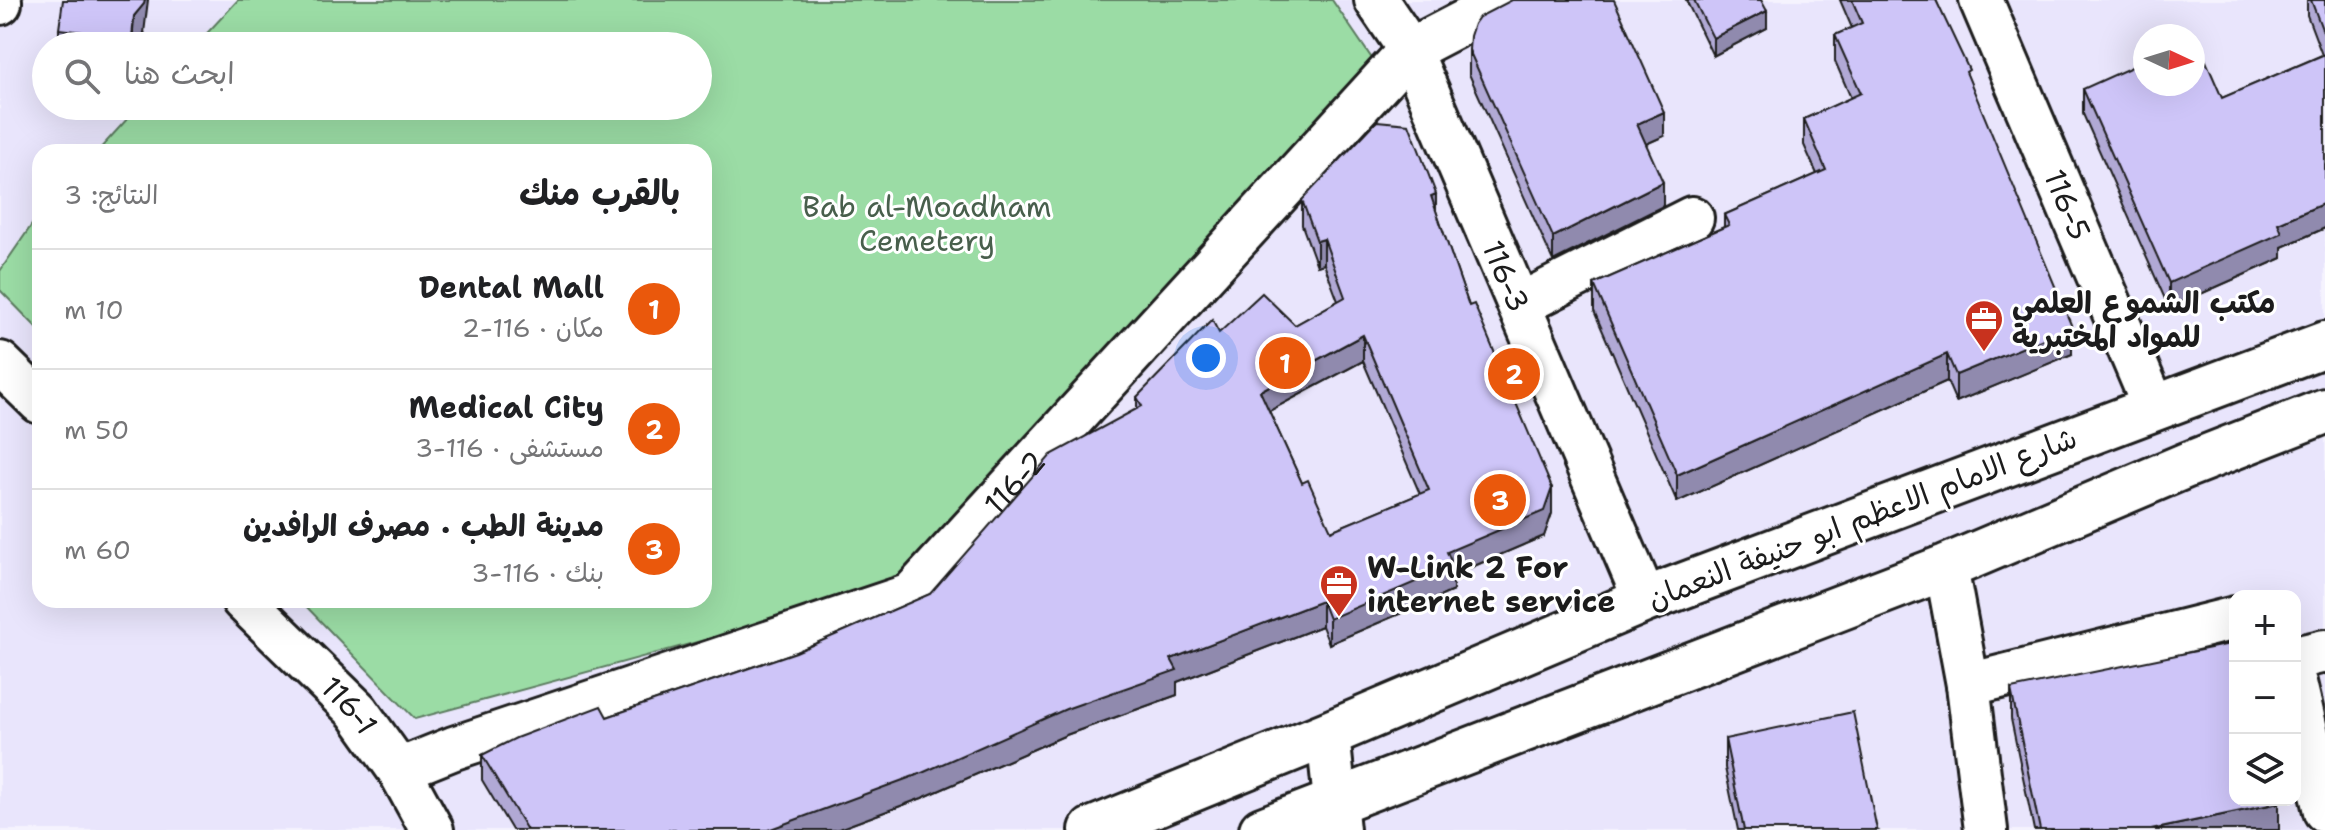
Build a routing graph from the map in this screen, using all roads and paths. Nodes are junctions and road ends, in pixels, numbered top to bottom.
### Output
1 (1376, 0) edge
2 (1506, 0) edge
3 (1981, 0) edge
4 (1410, 50) junction
5 (1692, 218) dead end
6 (1519, 305) junction
7 (2325, 344) edge
8 (0, 363) edge
9 (32, 394) edge
10 (2154, 407) junction
11 (2325, 411) edge
12 (1946, 567) junction
13 (1645, 600) junction
14 (251, 608) edge
15 (2229, 620) edge
16 (2325, 651) edge
17 (2301, 657) edge
18 (1968, 685) junction
19 (2301, 709) edge
20 (1328, 734) junction
21 (399, 770) junction
22 (2325, 811) edge
23 (1337, 816) edge
24 (432, 830) edge
25 (1092, 830) edge
26 (1262, 830) edge
27 (1986, 830) edge

1 - 4 street, 116-3
2 - 4 street, 116-2
3 - 10 street, 116-5
4 - 6 street, 116-3
4 - 21 street, 116-2
5 - 6 street
6 - 13 street, 116-3
7 - 10 main road, شارع الامام الاعظم ابو حنيفة النعمان
8 - 9 street
10 - 13 main road, شارع الامام الاعظم ابو حنيفة النعمان
11 - 12 main road
12 - 18 street
12 - 23 main road
13 - 20 main road, شارع الامام الاعظم ابو حنيفة النعمان
14 - 21 street, 116-1
15 - 18 street
16 - 17 street
18 - 27 street
19 - 22 street
20 - 23 street
20 - 25 main road, شارع الامام الاعظم ابو حنيفة النعمان
21 - 24 street, 116-1
23 - 26 main road

